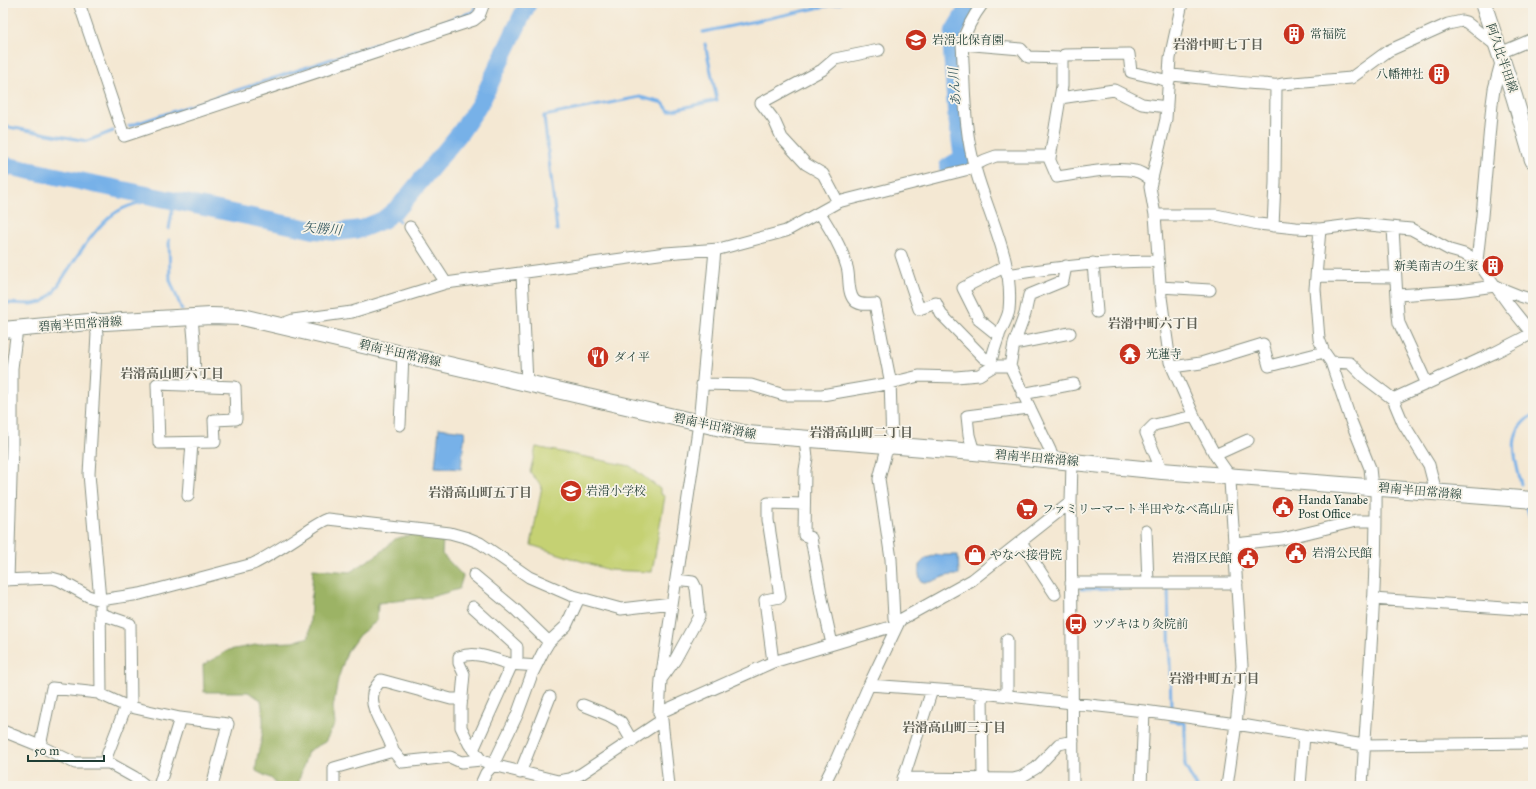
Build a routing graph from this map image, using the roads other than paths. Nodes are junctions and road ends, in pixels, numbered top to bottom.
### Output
1 (79, 3) edge
2 (484, 3) edge
3 (983, 3) edge
4 (1182, 3) edge
5 (1483, 3) edge
6 (1533, 39) edge
7 (962, 44) junction
8 (879, 50) dead end
9 (1500, 53) junction
10 (1062, 58) junction
11 (1169, 78) junction
12 (1276, 86) junction
13 (1060, 98) junction
14 (1167, 107) junction
15 (1050, 158) junction
16 (1533, 160) edge
17 (974, 166) junction
18 (1151, 180) junction
19 (838, 202) junction
20 (820, 213) junction
21 (1155, 215) junction
22 (1273, 226) junction
23 (410, 227) dead end
24 (1393, 228) junction
25 (1320, 229) junction
26 (715, 250) junction
27 (901, 255) dead end
28 (1157, 261) junction
29 (1477, 261) junction
30 (1093, 263) junction
31 (1066, 266) junction
32 (1007, 270) junction
33 (522, 274) junction
34 (1316, 276) junction
35 (1395, 277) junction
36 (446, 283) junction
37 (1495, 286) junction
38 (1160, 287) junction
39 (1210, 290) dead end
40 (1397, 295) junction
41 (1533, 300) edge
42 (1098, 312) dead end
43 (192, 317) junction
44 (95, 322) junction
45 (280, 325) junction
46 (10, 330) edge
47 (1070, 333) dead end
48 (1532, 334) edge
49 (998, 336) junction
50 (1014, 344) junction
51 (1324, 352) junction
52 (403, 354) junction
53 (1331, 362) junction
54 (992, 364) junction
55 (1010, 366) junction
56 (1172, 367) junction
57 (890, 382) junction
58 (527, 383) junction
59 (702, 384) junction
60 (1074, 384) dead end
61 (1427, 384) junction
62 (195, 385) junction
63 (1022, 394) junction
64 (1393, 399) junction
65 (1029, 408) junction
66 (1194, 416) junction
67 (699, 423) junction
68 (400, 425) dead end
69 (805, 439) junction
70 (1248, 440) dead end
71 (192, 443) junction
72 (892, 446) junction
73 (974, 452) junction
74 (1215, 455) junction
75 (1053, 460) junction
76 (1072, 462) junction
77 (1162, 471) junction
78 (1229, 475) junction
79 (1374, 487) junction
80 (1436, 492) junction
81 (188, 496) dead end
82 (1533, 500) edge
83 (1071, 502) junction
84 (804, 504) junction
85 (1376, 521) junction
86 (1146, 531) dead end
87 (1021, 542) junction
88 (1235, 544) junction
89 (474, 575) dead end
90 (5, 580) edge
91 (676, 580) junction
92 (1148, 582) junction
93 (1071, 583) junction
94 (1237, 583) junction
95 (1055, 594) dead end
96 (579, 598) junction
97 (1373, 599) junction
98 (100, 600) junction
99 (672, 603) junction
100 (474, 607) dead end
101 (1533, 610) edge
102 (101, 614) junction
103 (897, 625) junction
104 (1007, 640) dead end
105 (549, 642) junction
106 (832, 644) junction
107 (773, 662) junction
108 (515, 664) junction
109 (536, 666) junction
110 (661, 680) junction
111 (869, 685) junction
112 (932, 690) junction
113 (982, 694) junction
114 (101, 695) junction
115 (1007, 696) junction
116 (550, 697) dead end
117 (462, 699) junction
118 (1073, 703) junction
119 (582, 705) dead end
120 (128, 706) junction
121 (1144, 711) junction
122 (661, 716) junction
123 (180, 718) junction
124 (1236, 724) junction
125 (3, 731) edge
126 (1304, 735) junction
127 (632, 741) junction
128 (1072, 741) junction
129 (1533, 744) edge
130 (1364, 745) junction
131 (40, 746) junction
132 (473, 750) junction
133 (393, 751) junction
134 (481, 760) junction
135 (104, 763) junction
136 (493, 765) junction
137 (520, 773) junction
138 (983, 778) junction
139 (539, 782) edge
140 (902, 782) edge
141 (559, 784) edge
142 (146, 786) edge
143 (159, 786) edge
144 (212, 786) edge
145 (334, 786) edge
146 (480, 786) edge
147 (670, 786) edge
148 (823, 786) edge
149 (1073, 786) edge
150 (1142, 786) edge
151 (1227, 786) edge
152 (1300, 786) edge
153 (1362, 786) edge

1 - 2 street
3 - 7 street
4 - 11 street
5 - 9 main road, 阿久比半田線
6 - 9 street
7 - 10 street
7 - 17 street
8 - 19 street
9 - 12 street
9 - 16 main road, 阿久比半田線
9 - 29 street
10 - 11 street
10 - 13 street
11 - 12 street
11 - 14 street
12 - 22 street
13 - 14 street
13 - 15 street
14 - 18 street
15 - 17 street
15 - 18 street
17 - 19 street
17 - 32 street
18 - 21 street
19 - 20 street
20 - 26 street
20 - 57 street
21 - 22 street
21 - 28 street
22 - 25 street
23 - 36 street
24 - 25 street
24 - 29 street
24 - 35 street
25 - 34 street
26 - 33 street
26 - 59 street
27 - 54 street
28 - 30 street
28 - 38 street
29 - 37 street
30 - 31 street
30 - 42 street
31 - 32 street
31 - 50 street
32 - 49 street
32 - 49 street
33 - 36 street
33 - 58 street
34 - 35 street
34 - 51 street
35 - 40 street
36 - 45 street
37 - 40 street
37 - 41 street
37 - 48 street
38 - 39 street
38 - 56 street
40 - 61 street
43 - 44 main road, 碧南半田常滑線
43 - 45 main road, 碧南半田常滑線
43 - 62 street
44 - 46 main road, 碧南半田常滑線
44 - 98 street
45 - 52 main road, 碧南半田常滑線
46 - 90 street
47 - 50 street
48 - 61 street
49 - 54 street
50 - 55 street
51 - 53 street
51 - 56 street
52 - 58 main road, 碧南半田常滑線
52 - 68 street
53 - 64 street
53 - 79 street
54 - 55 street
54 - 57 street
55 - 63 street
56 - 66 street
57 - 59 street
57 - 72 street
58 - 67 main road, 碧南半田常滑線
59 - 67 street
60 - 63 street
61 - 64 street
62 - 71 street
62 - 71 street
63 - 65 street
64 - 80 street
65 - 73 street
65 - 75 street
66 - 74 street
66 - 77 street
67 - 69 main road, 碧南半田常滑線
67 - 91 street
69 - 72 main road, 碧南半田常滑線
69 - 84 street
70 - 74 street
71 - 81 street
72 - 73 main road, 碧南半田常滑線
72 - 103 street
73 - 75 main road, 碧南半田常滑線
74 - 78 street
75 - 76 main road, 碧南半田常滑線
76 - 77 main road, 碧南半田常滑線
76 - 83 street
77 - 78 main road, 碧南半田常滑線
78 - 79 main road, 碧南半田常滑線
78 - 88 street
79 - 80 main road, 碧南半田常滑線
79 - 85 street
80 - 82 main road, 碧南半田常滑線
83 - 87 street
83 - 93 street
84 - 106 street
84 - 107 street
85 - 88 street
85 - 97 street
86 - 92 street
87 - 95 street
87 - 103 street
88 - 94 street
89 - 105 street
90 - 98 street
91 - 99 street
91 - 110 street
92 - 93 street
92 - 94 street
93 - 118 street
94 - 124 street
96 - 98 street
96 - 99 street
96 - 105 street
97 - 101 street
97 - 130 street
98 - 102 street
99 - 110 street
100 - 108 street
102 - 114 street
102 - 120 street
103 - 106 street
103 - 111 street
104 - 115 street
105 - 109 street
106 - 107 street
107 - 122 street
108 - 109 street
108 - 117 street
108 - 132 street
109 - 136 street
110 - 122 street
111 - 112 street
111 - 148 street
112 - 113 street
112 - 140 street
113 - 115 street
113 - 138 street
114 - 120 street
114 - 131 street
115 - 118 street
116 - 137 street
117 - 132 street
117 - 133 street
118 - 121 street
118 - 128 street
119 - 127 street
120 - 123 street
120 - 135 street
121 - 124 street
121 - 150 street
122 - 127 street
122 - 147 street
123 - 143 street
123 - 144 street
124 - 126 street
124 - 151 street
125 - 131 street
126 - 130 street
126 - 152 street
127 - 141 street
128 - 138 street
128 - 149 street
129 - 130 street
130 - 153 street
131 - 135 street
132 - 134 street
133 - 134 street
133 - 145 street
134 - 136 street
135 - 142 street
136 - 137 street
136 - 146 street
137 - 139 street
138 - 140 street
139 - 141 street

